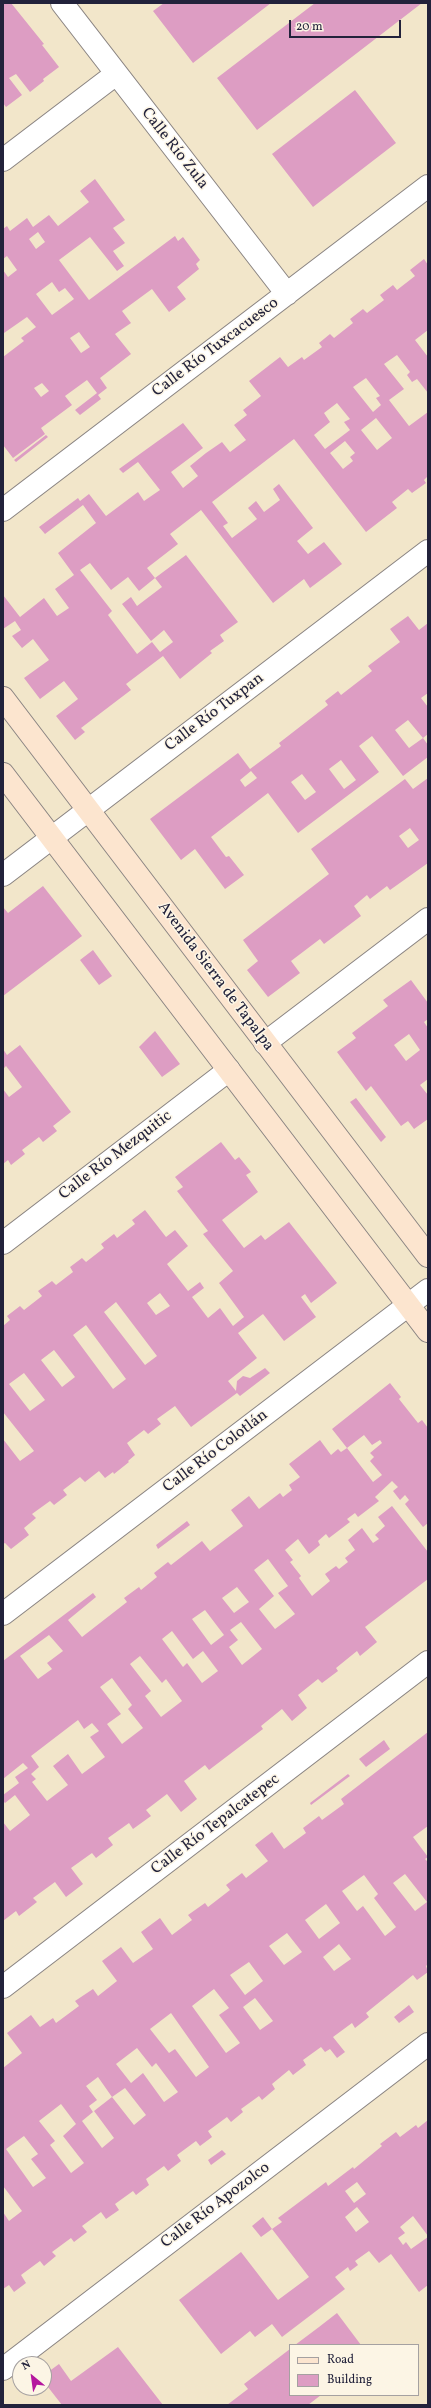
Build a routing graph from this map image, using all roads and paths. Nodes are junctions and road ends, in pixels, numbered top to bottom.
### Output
1 (62, 3) edge
2 (116, 74) junction
3 (3, 160) edge
4 (428, 186) edge
5 (287, 294) junction
6 (3, 510) edge
7 (428, 551) edge
8 (3, 698) edge
9 (3, 774) edge
10 (88, 810) junction
11 (52, 838) junction
12 (3, 875) edge
13 (428, 919) edge
14 (265, 1042) junction
15 (229, 1070) junction
16 (3, 1243) edge
17 (428, 1256) edge
18 (428, 1290) edge
19 (409, 1305) junction
20 (428, 1331) edge
21 (3, 1614) edge
22 (428, 1662) edge
23 (3, 1987) edge
24 (428, 2044) edge
25 (3, 2369) edge

1 - 2 street, Calle Río Zula
2 - 3 street
2 - 5 street, Calle Río Zula
4 - 5 street, Calle Río Tuxcacuesco
5 - 6 street, Calle Río Tuxcacuesco
7 - 10 street, Calle Río Tuxpan
8 - 10 main road, Avenida Sierra de Tapalpa
9 - 11 main road
10 - 11 street, Calle Río Tuxpan
10 - 14 main road, Avenida Sierra de Tapalpa
11 - 12 street, Calle Río Tuxpan
11 - 15 main road
13 - 14 street
14 - 17 main road, Avenida Sierra de Tapalpa
15 - 16 street, Calle Río Mezquitic
15 - 19 main road
18 - 19 street, Calle Río Colotlán
19 - 20 main road
19 - 21 street, Calle Río Colotlán
22 - 23 street, Calle Río Tepalcatepec
24 - 25 street, Calle Río Apozolco

